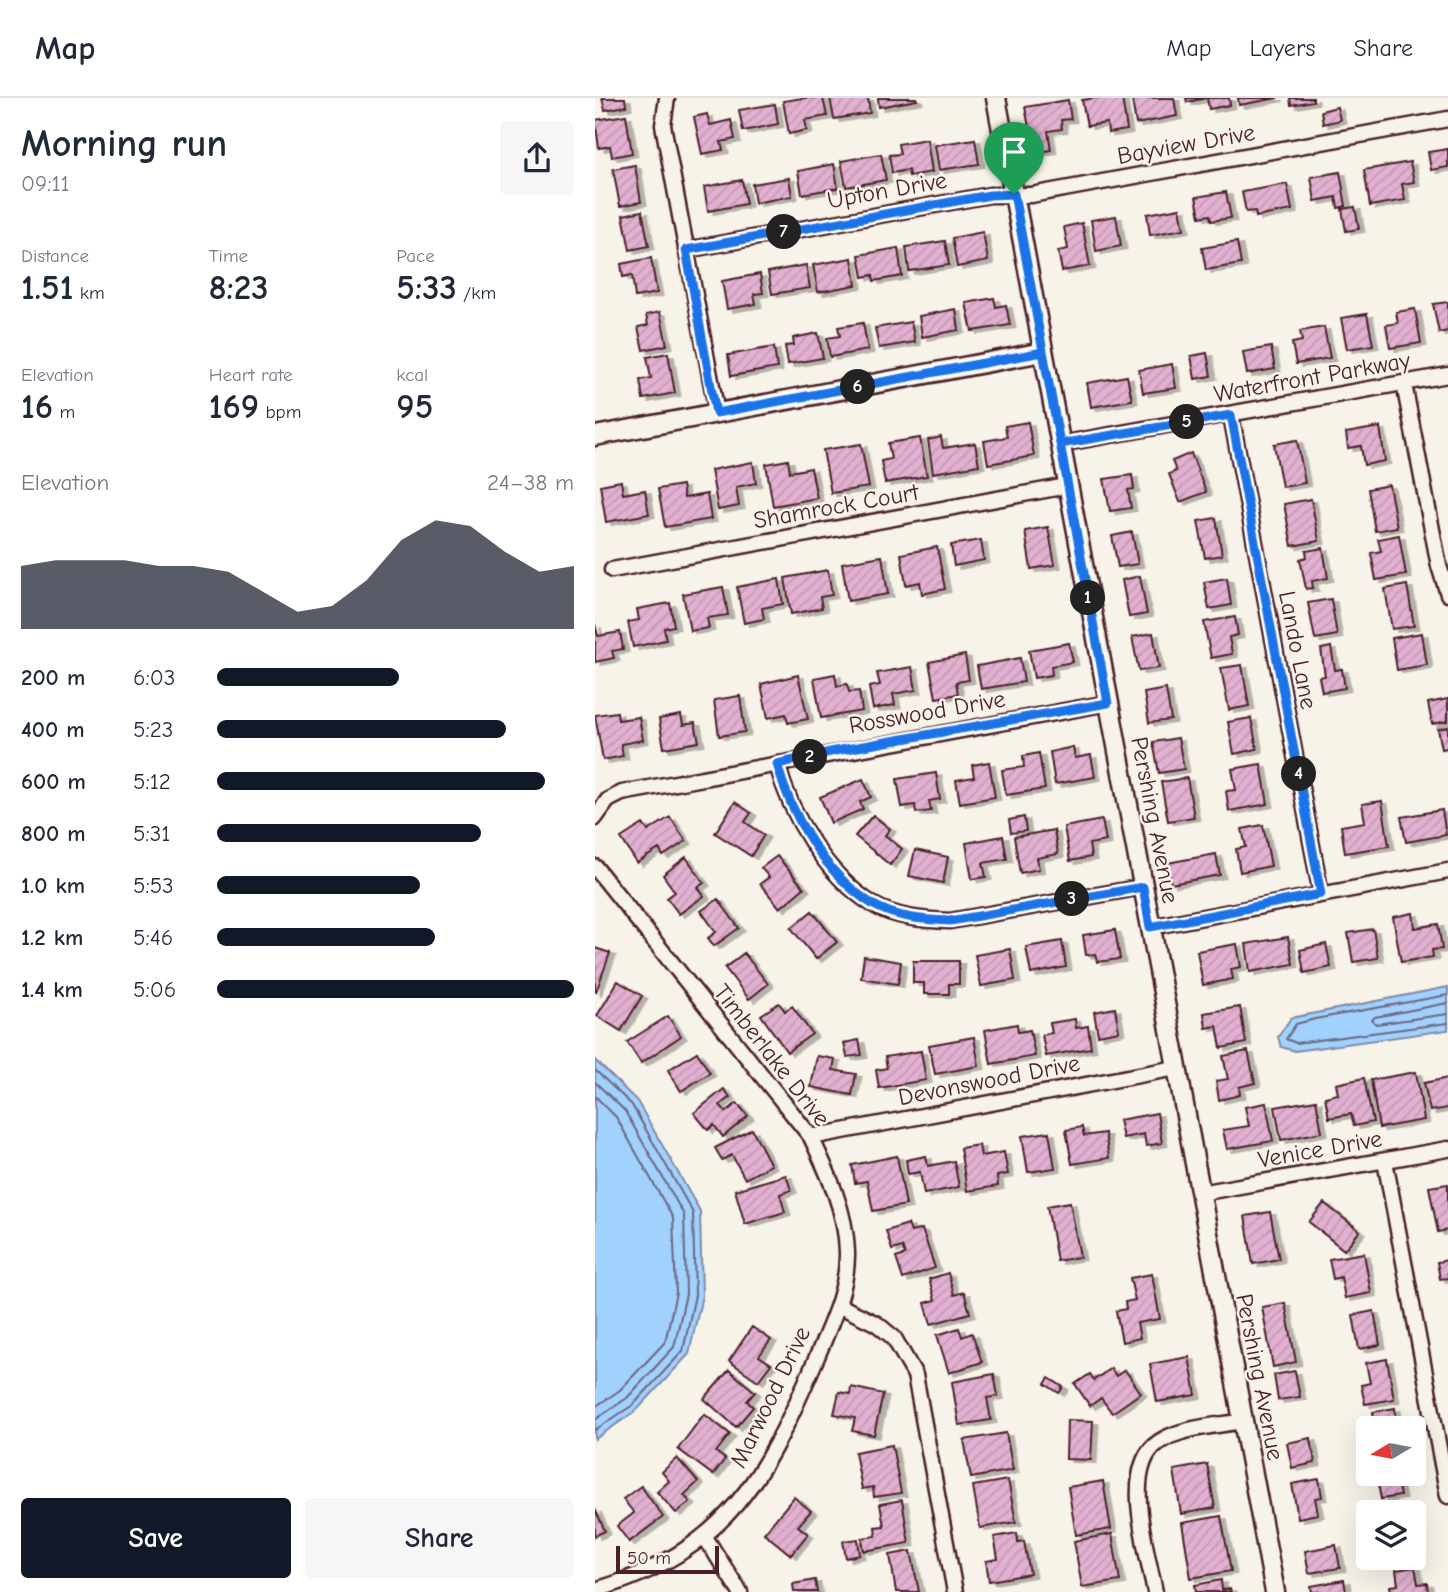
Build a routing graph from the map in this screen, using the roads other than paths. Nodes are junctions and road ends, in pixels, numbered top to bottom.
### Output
1 (667, 98) edge
2 (996, 98) edge
3 (1448, 119) edge
4 (1014, 194) junction
5 (686, 250) junction
6 (1043, 352) junction
7 (1448, 375) edge
8 (1404, 384) junction
9 (716, 413) junction
10 (1231, 415) junction
11 (595, 436) edge
12 (1060, 444) junction
13 (1067, 486) junction
14 (612, 570) dead end
15 (1448, 594) edge
16 (1108, 703) junction
17 (777, 764) junction
18 (596, 816) edge
19 (595, 867) edge
20 (1448, 871) edge
21 (1143, 887) junction
22 (1321, 894) junction
23 (1150, 927) junction
24 (1176, 1068) junction
25 (811, 1137) junction
26 (1448, 1149) edge
27 (1385, 1161) junction
28 (1200, 1193) junction
29 (838, 1306) junction
30 (1243, 1421) junction
31 (1448, 1496) edge
32 (705, 1537) junction
33 (595, 1590) edge
34 (740, 1592) edge
35 (955, 1592) edge
36 (1155, 1592) edge
37 (1275, 1592) edge

1 - 5 street
2 - 4 street, Pershing Avenue
3 - 4 street, Bayview Drive
4 - 5 street, Upton Drive
4 - 6 street, Pershing Avenue
5 - 9 street
6 - 9 street
6 - 12 street, Pershing Avenue
7 - 8 street, Waterfront Parkway
8 - 10 street, Waterfront Parkway
8 - 15 street
9 - 11 street
10 - 12 street, Waterfront Parkway
10 - 22 street, Lando Lane
12 - 13 street, Pershing Avenue
13 - 14 street, Shamrock Court
13 - 16 street, Pershing Avenue
16 - 17 street, Rosswood Drive
16 - 21 street, Pershing Avenue
17 - 18 street, Rosswood Drive
17 - 21 street
19 - 25 street, Timberlake Drive
20 - 22 street
21 - 23 street, Pershing Avenue
22 - 23 street
23 - 24 street, Pershing Avenue
24 - 25 street, Devonswood Drive
24 - 28 street, Pershing Avenue
25 - 29 street, Timberlake Drive
26 - 27 street, Venice Drive
27 - 28 street, Venice Drive
27 - 31 street
28 - 30 street, Pershing Avenue
29 - 32 street, Marwood Drive
29 - 35 street
30 - 36 street
30 - 37 street, Pershing Avenue
32 - 33 street, Marwood Drive
32 - 34 street

